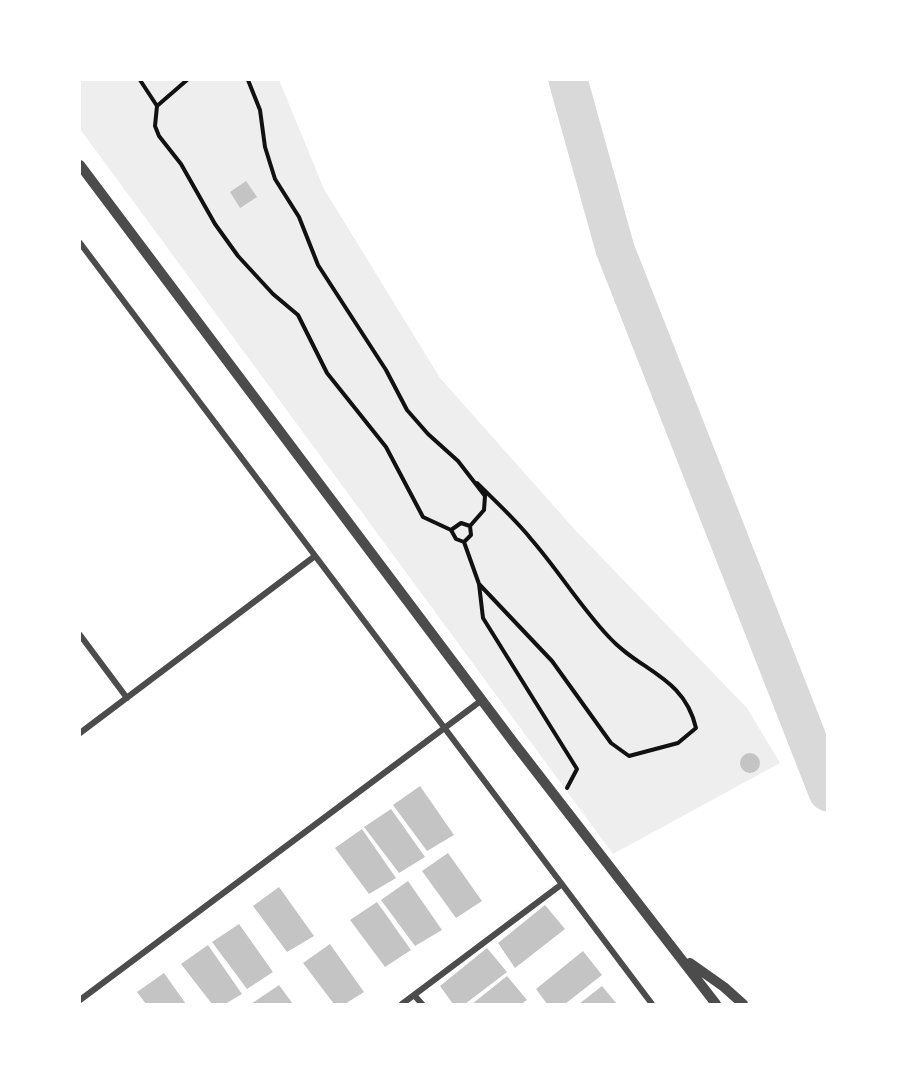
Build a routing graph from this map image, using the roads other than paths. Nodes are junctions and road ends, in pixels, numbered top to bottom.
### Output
1 (80, 165) edge
2 (80, 243) edge
3 (315, 556) junction
4 (80, 634) edge
5 (127, 698) junction
6 (482, 700) junction
7 (444, 728) junction
8 (80, 733) edge
9 (562, 884) junction
10 (682, 958) junction
11 (414, 995) junction
12 (80, 1000) edge
13 (402, 1005) edge
14 (422, 1005) edge
15 (652, 1005) edge
16 (716, 1005) edge
17 (742, 1005) edge

1 - 6 street
2 - 3 street
3 - 5 street
3 - 7 street
4 - 5 street
5 - 8 street
6 - 7 street
6 - 10 street
7 - 9 street
7 - 12 street
9 - 11 street
9 - 15 street
10 - 16 street
10 - 17 street
11 - 13 street
11 - 14 street

